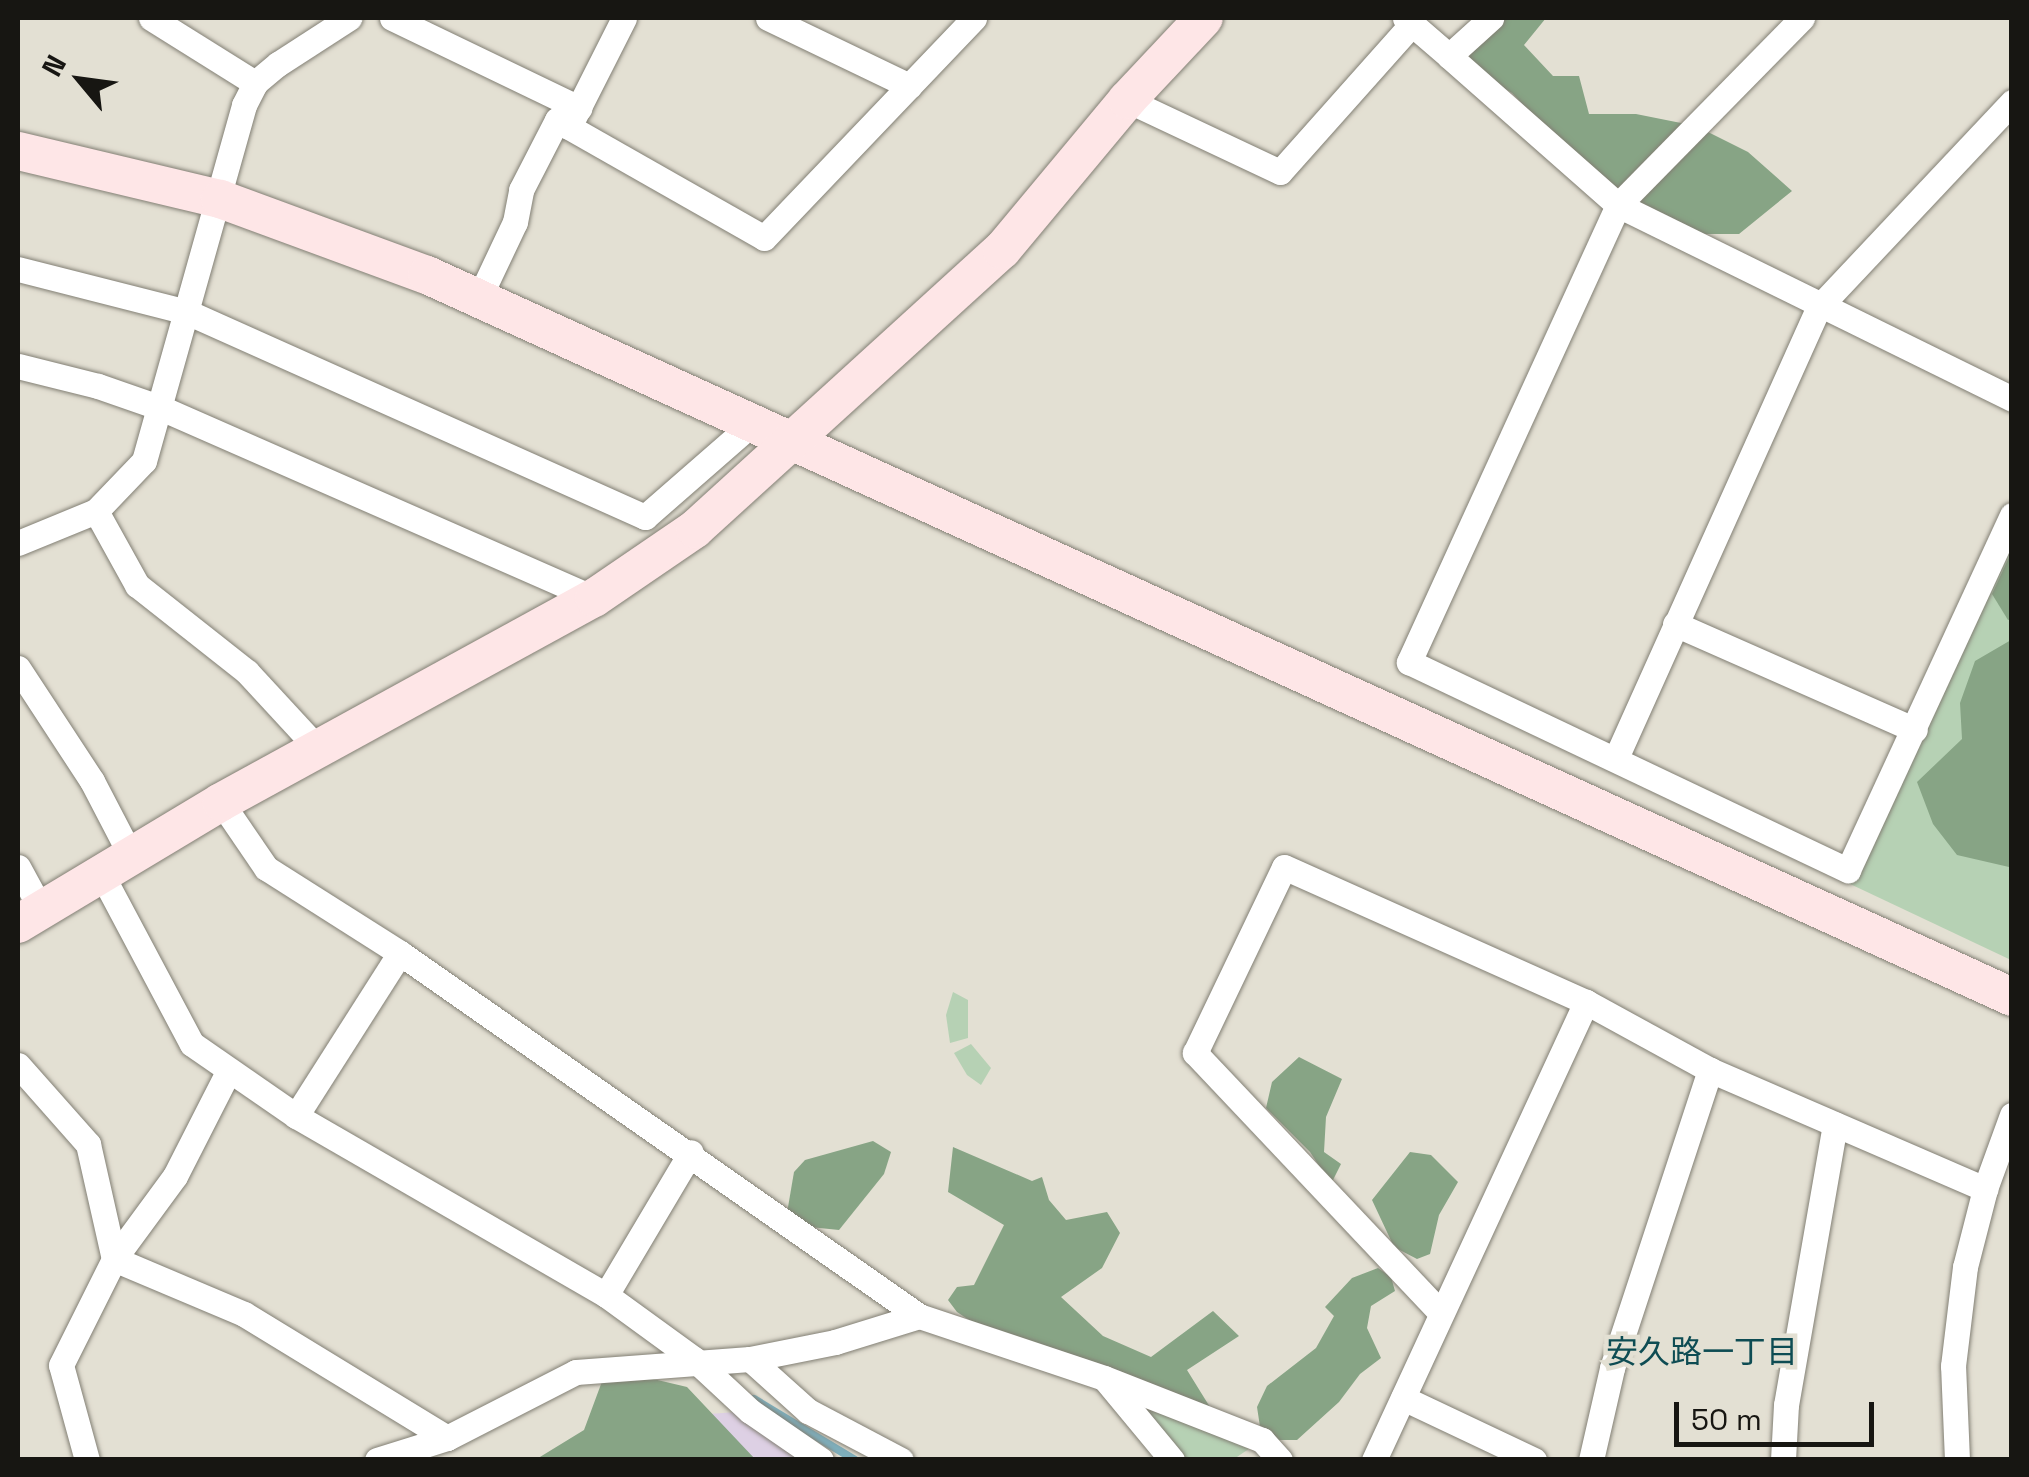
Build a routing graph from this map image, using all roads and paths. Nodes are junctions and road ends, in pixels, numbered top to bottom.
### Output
1 (151, 18) edge
2 (349, 18) edge
3 (392, 18) edge
4 (624, 18) edge
5 (768, 18) edge
6 (974, 18) edge
7 (1204, 18) edge
8 (1492, 18) edge
9 (1802, 18) edge
10 (1408, 21) edge
11 (1449, 56) junction
12 (255, 83) junction
13 (909, 86) junction
14 (1128, 100) junction
15 (2012, 102) edge
16 (574, 117) junction
17 (18, 151) edge
18 (220, 199) junction
19 (1618, 205) junction
20 (18, 270) edge
21 (480, 298) junction
22 (1818, 308) junction
23 (187, 312) junction
24 (18, 366) edge
25 (2012, 399) edge
26 (161, 408) junction
27 (754, 422) junction
28 (794, 440) junction
29 (96, 510) junction
30 (2012, 515) edge
31 (18, 542) edge
32 (594, 598) junction
33 (1676, 624) junction
34 (18, 668) edge
35 (1915, 730) junction
36 (319, 750) junction
37 (1616, 758) junction
38 (222, 802) junction
39 (116, 864) junction
40 (18, 867) edge
41 (30, 918) edge
42 (400, 953) junction
43 (2012, 997) edge
44 (1586, 1002) junction
45 (18, 1065) edge
46 (1710, 1070) junction
47 (228, 1072) junction
48 (2012, 1115) edge
49 (296, 1116) junction
50 (1835, 1124) junction
51 (690, 1152) junction
52 (1985, 1189) junction
53 (114, 1259) junction
54 (606, 1295) junction
55 (1440, 1312) junction
56 (919, 1316) junction
57 (750, 1359) junction
58 (694, 1360) junction
59 (1104, 1378) junction
60 (1403, 1398) junction
61 (446, 1438) junction
62 (86, 1460) edge
63 (377, 1460) edge
64 (820, 1460) edge
65 (901, 1460) edge
66 (1172, 1460) edge
67 (1280, 1460) edge
68 (1374, 1460) edge
69 (1534, 1460) edge
70 (1591, 1460) edge
71 (1784, 1460) edge
72 (1957, 1460) edge

1 - 12 street
2 - 12 street
3 - 16 street
4 - 16 street
5 - 13 street
6 - 13 street
7 - 14 street
8 - 11 street
9 - 19 street
10 - 11 street
10 - 14 street
11 - 19 street
12 - 18 street
13 - 16 street
14 - 28 street
15 - 22 street
16 - 21 street
17 - 18 street
18 - 21 street
18 - 23 street
19 - 22 street
19 - 37 street
20 - 23 street
21 - 27 street
22 - 25 street
22 - 33 street
23 - 26 street
23 - 27 street
24 - 26 street
26 - 29 street
26 - 32 street
27 - 28 street
28 - 32 street
28 - 43 street
29 - 31 street
29 - 36 street
30 - 35 street
32 - 36 street
33 - 35 street
33 - 37 street
34 - 39 street
35 - 37 street
36 - 38 street
38 - 39 street
38 - 42 street
39 - 41 street
39 - 47 street
40 - 41 street
42 - 49 street
42 - 51 street
44 - 46 street
44 - 55 street
44 - 55 street
45 - 53 street
46 - 50 street
46 - 70 street
47 - 49 street
47 - 53 street
48 - 52 street
49 - 54 street
50 - 52 street
50 - 71 street
51 - 54 street
51 - 56 street
52 - 72 street
53 - 61 street
53 - 62 street
54 - 58 street
55 - 60 street
56 - 57 street
56 - 59 street
57 - 58 street
57 - 65 street
58 - 61 street
58 - 64 street
59 - 66 street
59 - 67 street
60 - 68 street
60 - 69 street
61 - 63 street

